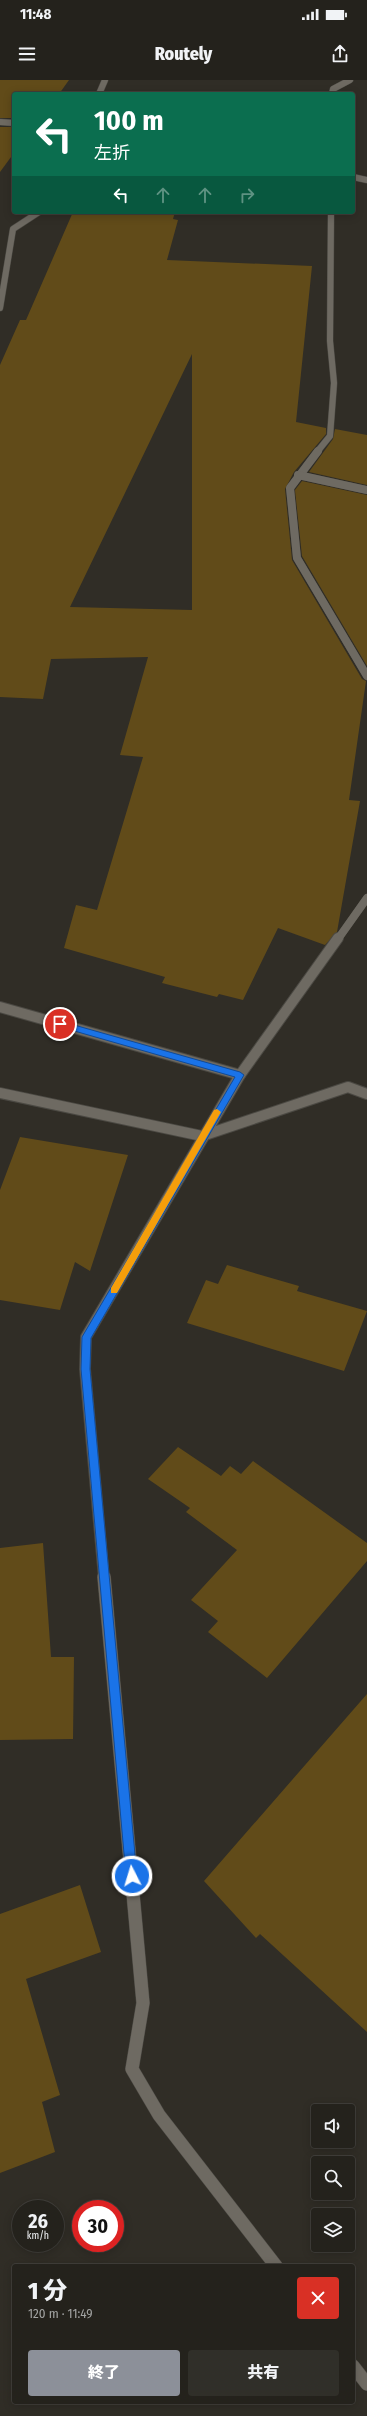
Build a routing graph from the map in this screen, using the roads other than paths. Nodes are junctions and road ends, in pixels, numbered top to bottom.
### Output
1 (105, 80) edge
2 (350, 80) edge
3 (100, 92) edge
4 (332, 92) edge
5 (0, 122) edge
6 (12, 123) edge
7 (355, 177) edge
8 (367, 180) edge
9 (36, 214) edge
10 (331, 214) edge
11 (0, 308) edge
12 (298, 475) junction
13 (367, 490) edge
14 (367, 676) edge
15 (367, 898) edge
16 (0, 1007) edge
17 (240, 1075) junction
18 (0, 1093) edge
19 (367, 1094) edge
20 (202, 1136) junction
21 (274, 2264) edge
22 (355, 2369) edge
23 (367, 2384) edge

1 - 3 street
2 - 4 street
5 - 6 street
7 - 8 street
9 - 11 street
10 - 12 street
12 - 13 street
12 - 14 street
15 - 17 street
16 - 17 street
17 - 20 street
18 - 20 street
19 - 20 street
20 - 21 street
22 - 23 street

